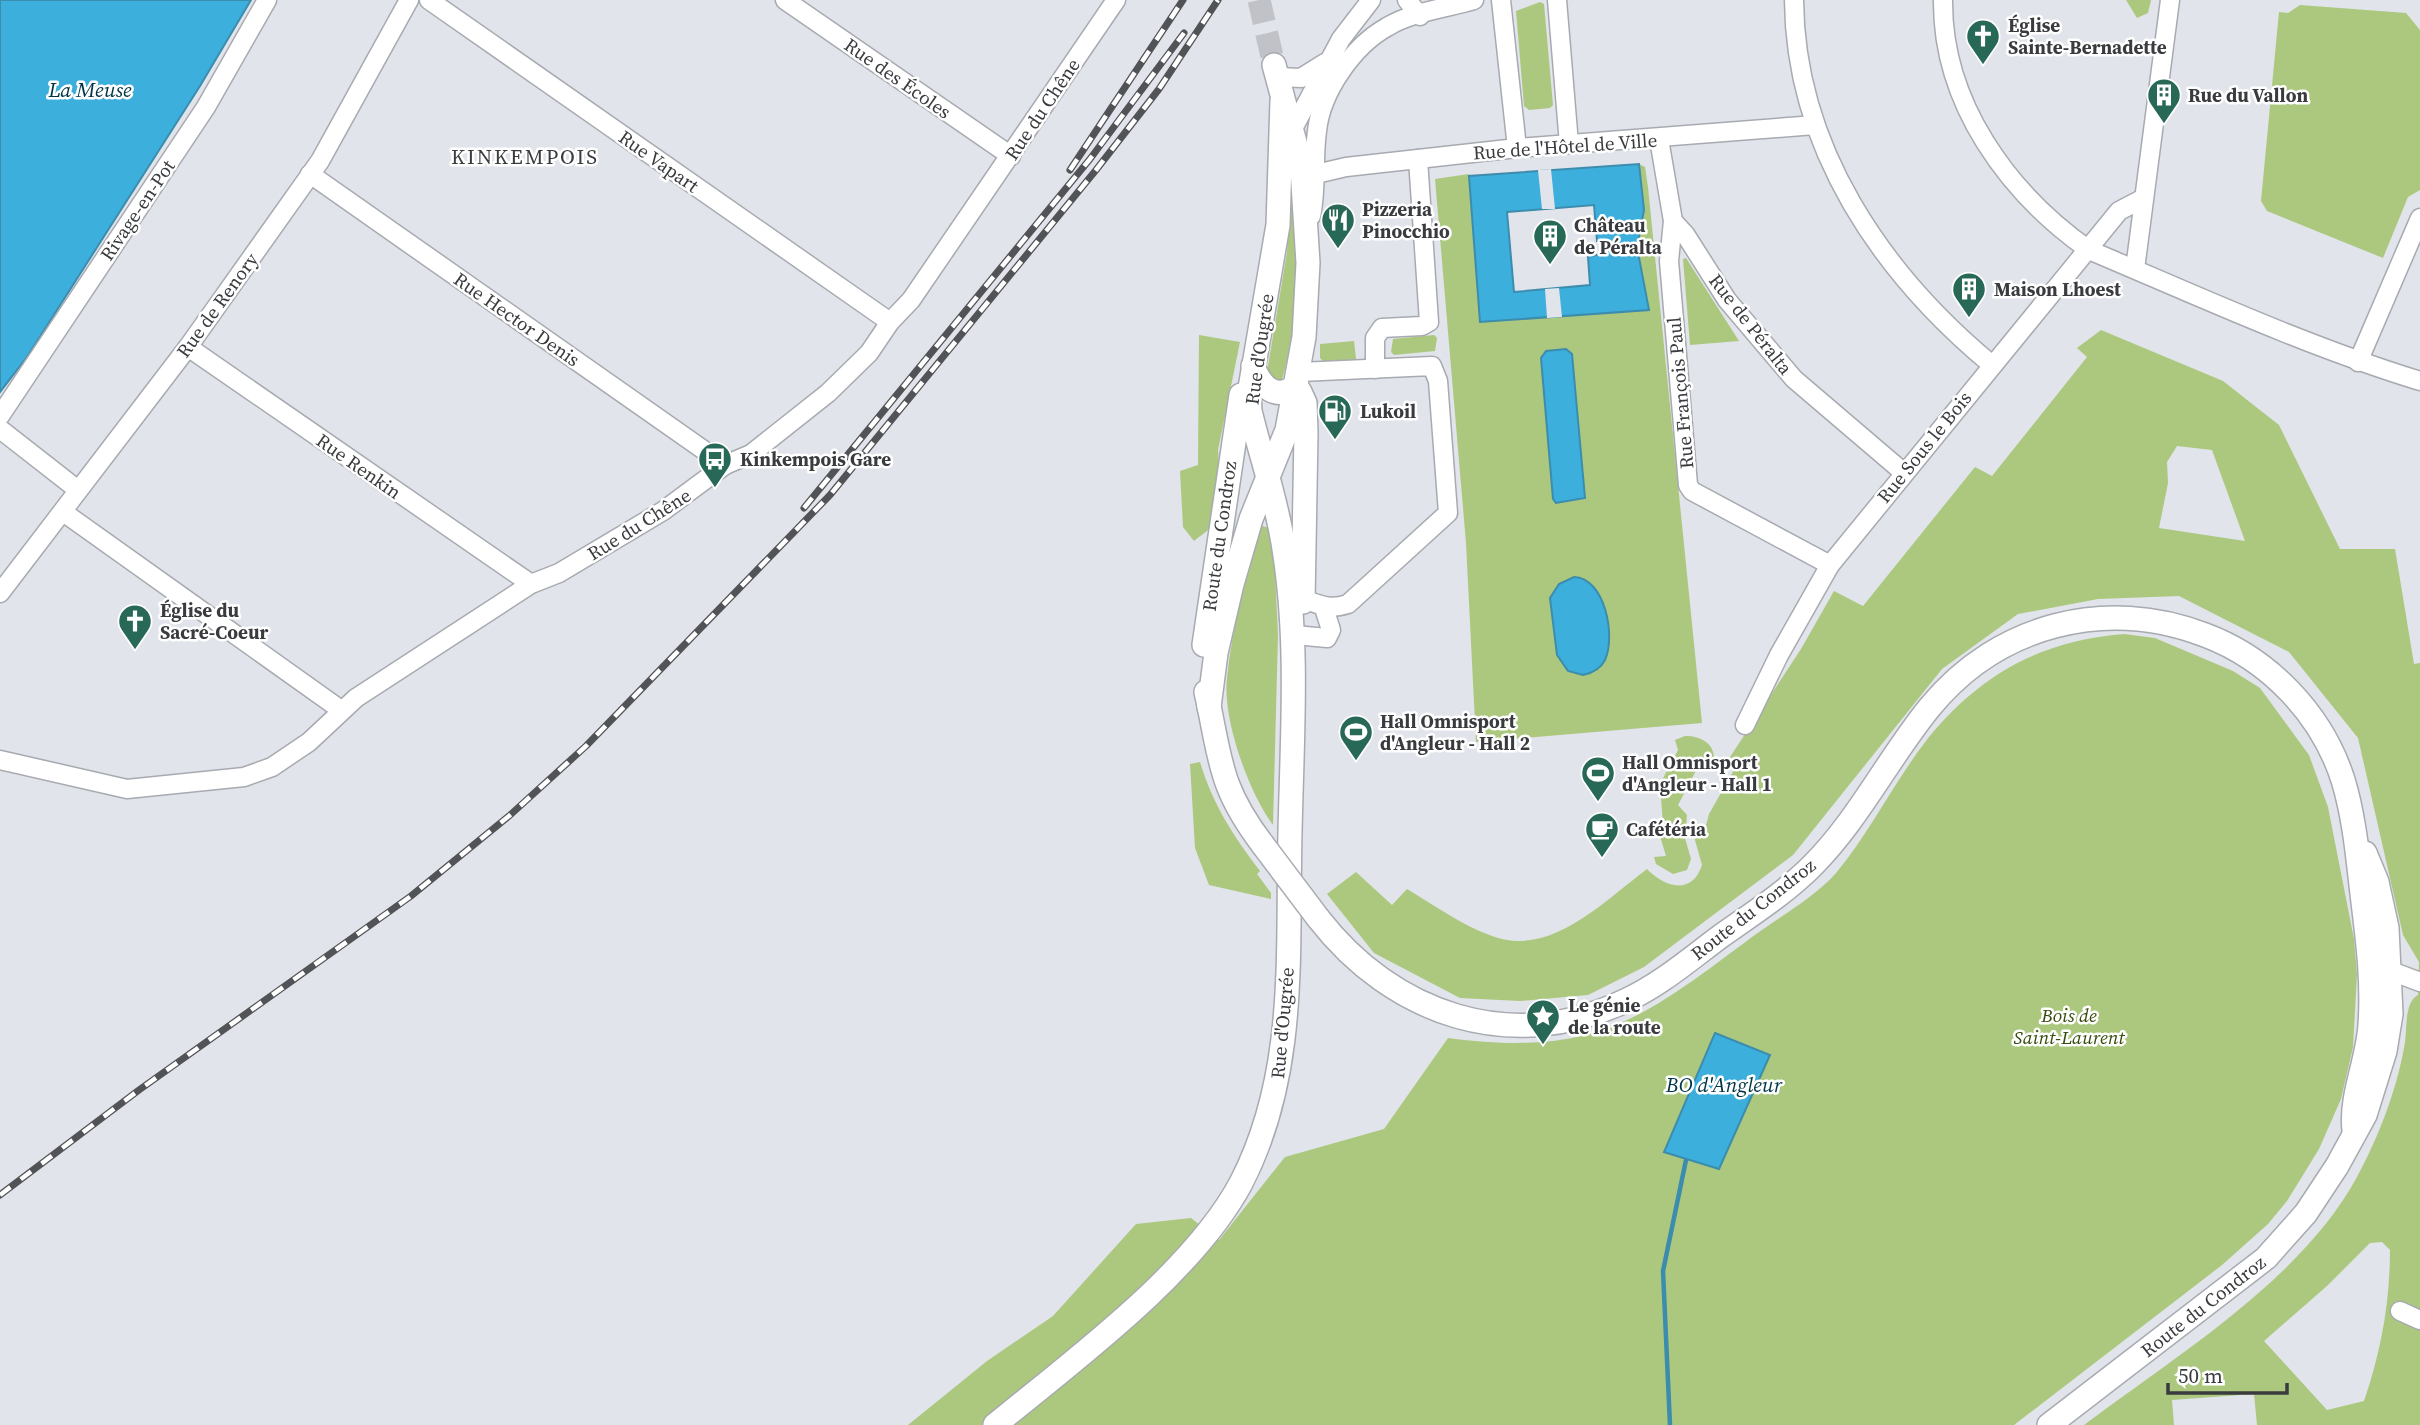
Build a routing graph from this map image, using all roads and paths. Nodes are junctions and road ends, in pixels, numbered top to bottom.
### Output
1 (267, 0) edge
2 (409, 0) edge
3 (429, 0) edge
4 (786, 0) edge
5 (1116, 0) edge
6 (1406, 0) edge
7 (1474, 0) edge
8 (1502, 0) edge
9 (1557, 0) edge
10 (1794, 0) edge
11 (1942, 0) edge
12 (2170, 0) edge
13 (1369, 2) edge
14 (1420, 16) junction
15 (1387, 26) junction
16 (1331, 58) junction
17 (1276, 71) joint
18 (1282, 101) junction
19 (1815, 125) junction
20 (1293, 126) junction
21 (1659, 139) junction
22 (1569, 144) junction
23 (1517, 148) junction
24 (1011, 156) junction
25 (1282, 156) junction
26 (1418, 159) junction
27 (310, 174) junction
28 (1316, 174) junction
29 (2142, 200) junction
30 (2420, 218) edge
31 (1673, 221) junction
32 (1308, 230) junction
33 (2089, 250) junction
34 (2135, 269) junction
35 (890, 322) junction
36 (188, 347) junction
37 (2358, 362) junction
38 (1992, 365) junction
39 (1253, 366) junction
40 (1375, 369) junction
41 (1298, 379) junction
42 (2420, 382) edge
43 (0, 416) edge
44 (0, 429) edge
45 (724, 465) junction
46 (1903, 472) junction
47 (1269, 473) junction
48 (78, 490) junction
49 (63, 512) junction
50 (1830, 565) junction
51 (531, 584) junction
52 (0, 593) edge
53 (1314, 603) junction
54 (1295, 635) junction
55 (1209, 708) junction
56 (341, 710) junction
57 (1745, 725) dead end
58 (0, 760) edge
59 (2354, 825) junction
60 (2363, 901) junction
61 (2391, 971) junction
62 (2420, 982) edge
63 (2354, 1130) junction
64 (2400, 1311) dead end
65 (2420, 1320) edge
66 (995, 1425) edge
67 (2049, 1425) edge

1 - 43 street, Rivage-en-Pot
2 - 27 street, Rue de Renory
3 - 35 street, Rue Vapart
4 - 24 street, Rue des Écoles
5 - 24 street, Rue du Chêne
6 - 14 street
7 - 14 street
8 - 23 street
9 - 22 street
10 - 19 street
11 - 33 street
12 - 29 street
13 - 15 street
13 - 16 street
14 - 15 street
15 - 28 street
16 - 17 street
16 - 20 street
17 - 18 main road, Rue d'Ougrée
18 - 20 main road, Rue d'Ougrée
18 - 25 main road, Rue d'Ougrée
19 - 21 street, Rue de l'Hôtel de Ville
19 - 38 street
20 - 25 street
20 - 32 main road, Rue d'Ougrée
21 - 22 street, Rue de l'Hôtel de Ville
21 - 31 street, Rue de Péralta
22 - 23 street, Rue de l'Hôtel de Ville
23 - 26 street, Rue de l'Hôtel de Ville
24 - 35 street, Rue du Chêne
25 - 39 main road, Rue d'Ougrée
26 - 28 street, Rue de l'Hôtel de Ville
26 - 40 street
27 - 36 street, Rue de Renory
27 - 45 street, Rue Hector Denis
28 - 32 street
29 - 33 street, Rue Sous le Bois
29 - 34 street
30 - 37 street
31 - 46 street, Rue de Péralta
31 - 50 street, Rue François Paul
32 - 41 main road, Rue d'Ougrée
33 - 34 street
33 - 38 street, Rue Sous le Bois
34 - 37 street
35 - 45 street, Rue du Chêne
36 - 48 street, Rue de Renory
36 - 51 street, Rue Renkin
37 - 42 street
38 - 46 street, Rue Sous le Bois
39 - 41 main road
39 - 47 main road, Rue d'Ougrée
39 - 55 main road, Route du Condroz
40 - 41 street
40 - 53 street
41 - 47 main road, Route du Condroz
41 - 53 main road, Rue d'Ougrée
44 - 48 street
45 - 51 street, Rue du Chêne
46 - 50 street, Rue Sous le Bois
47 - 54 main road, Rue d'Ougrée
47 - 55 main road, Route du Condroz
48 - 49 street, Rue de Renory
49 - 52 street, Rue de Renory
49 - 56 street
50 - 57 street, Rue Sous le Bois
51 - 56 street, Rue du Chêne
53 - 54 main road, Rue d'Ougrée
53 - 54 street
54 - 66 main road, Rue d'Ougrée
55 - 59 main road, Route du Condroz, bridge
56 - 58 street, Rue du Chêne
59 - 60 main road, Route du Condroz
59 - 61 main road, Route du Condroz
60 - 61 main road
60 - 63 main road, Route du Condroz
61 - 62 street
61 - 63 main road, Route du Condroz
63 - 67 main road, Route du Condroz
64 - 65 street

